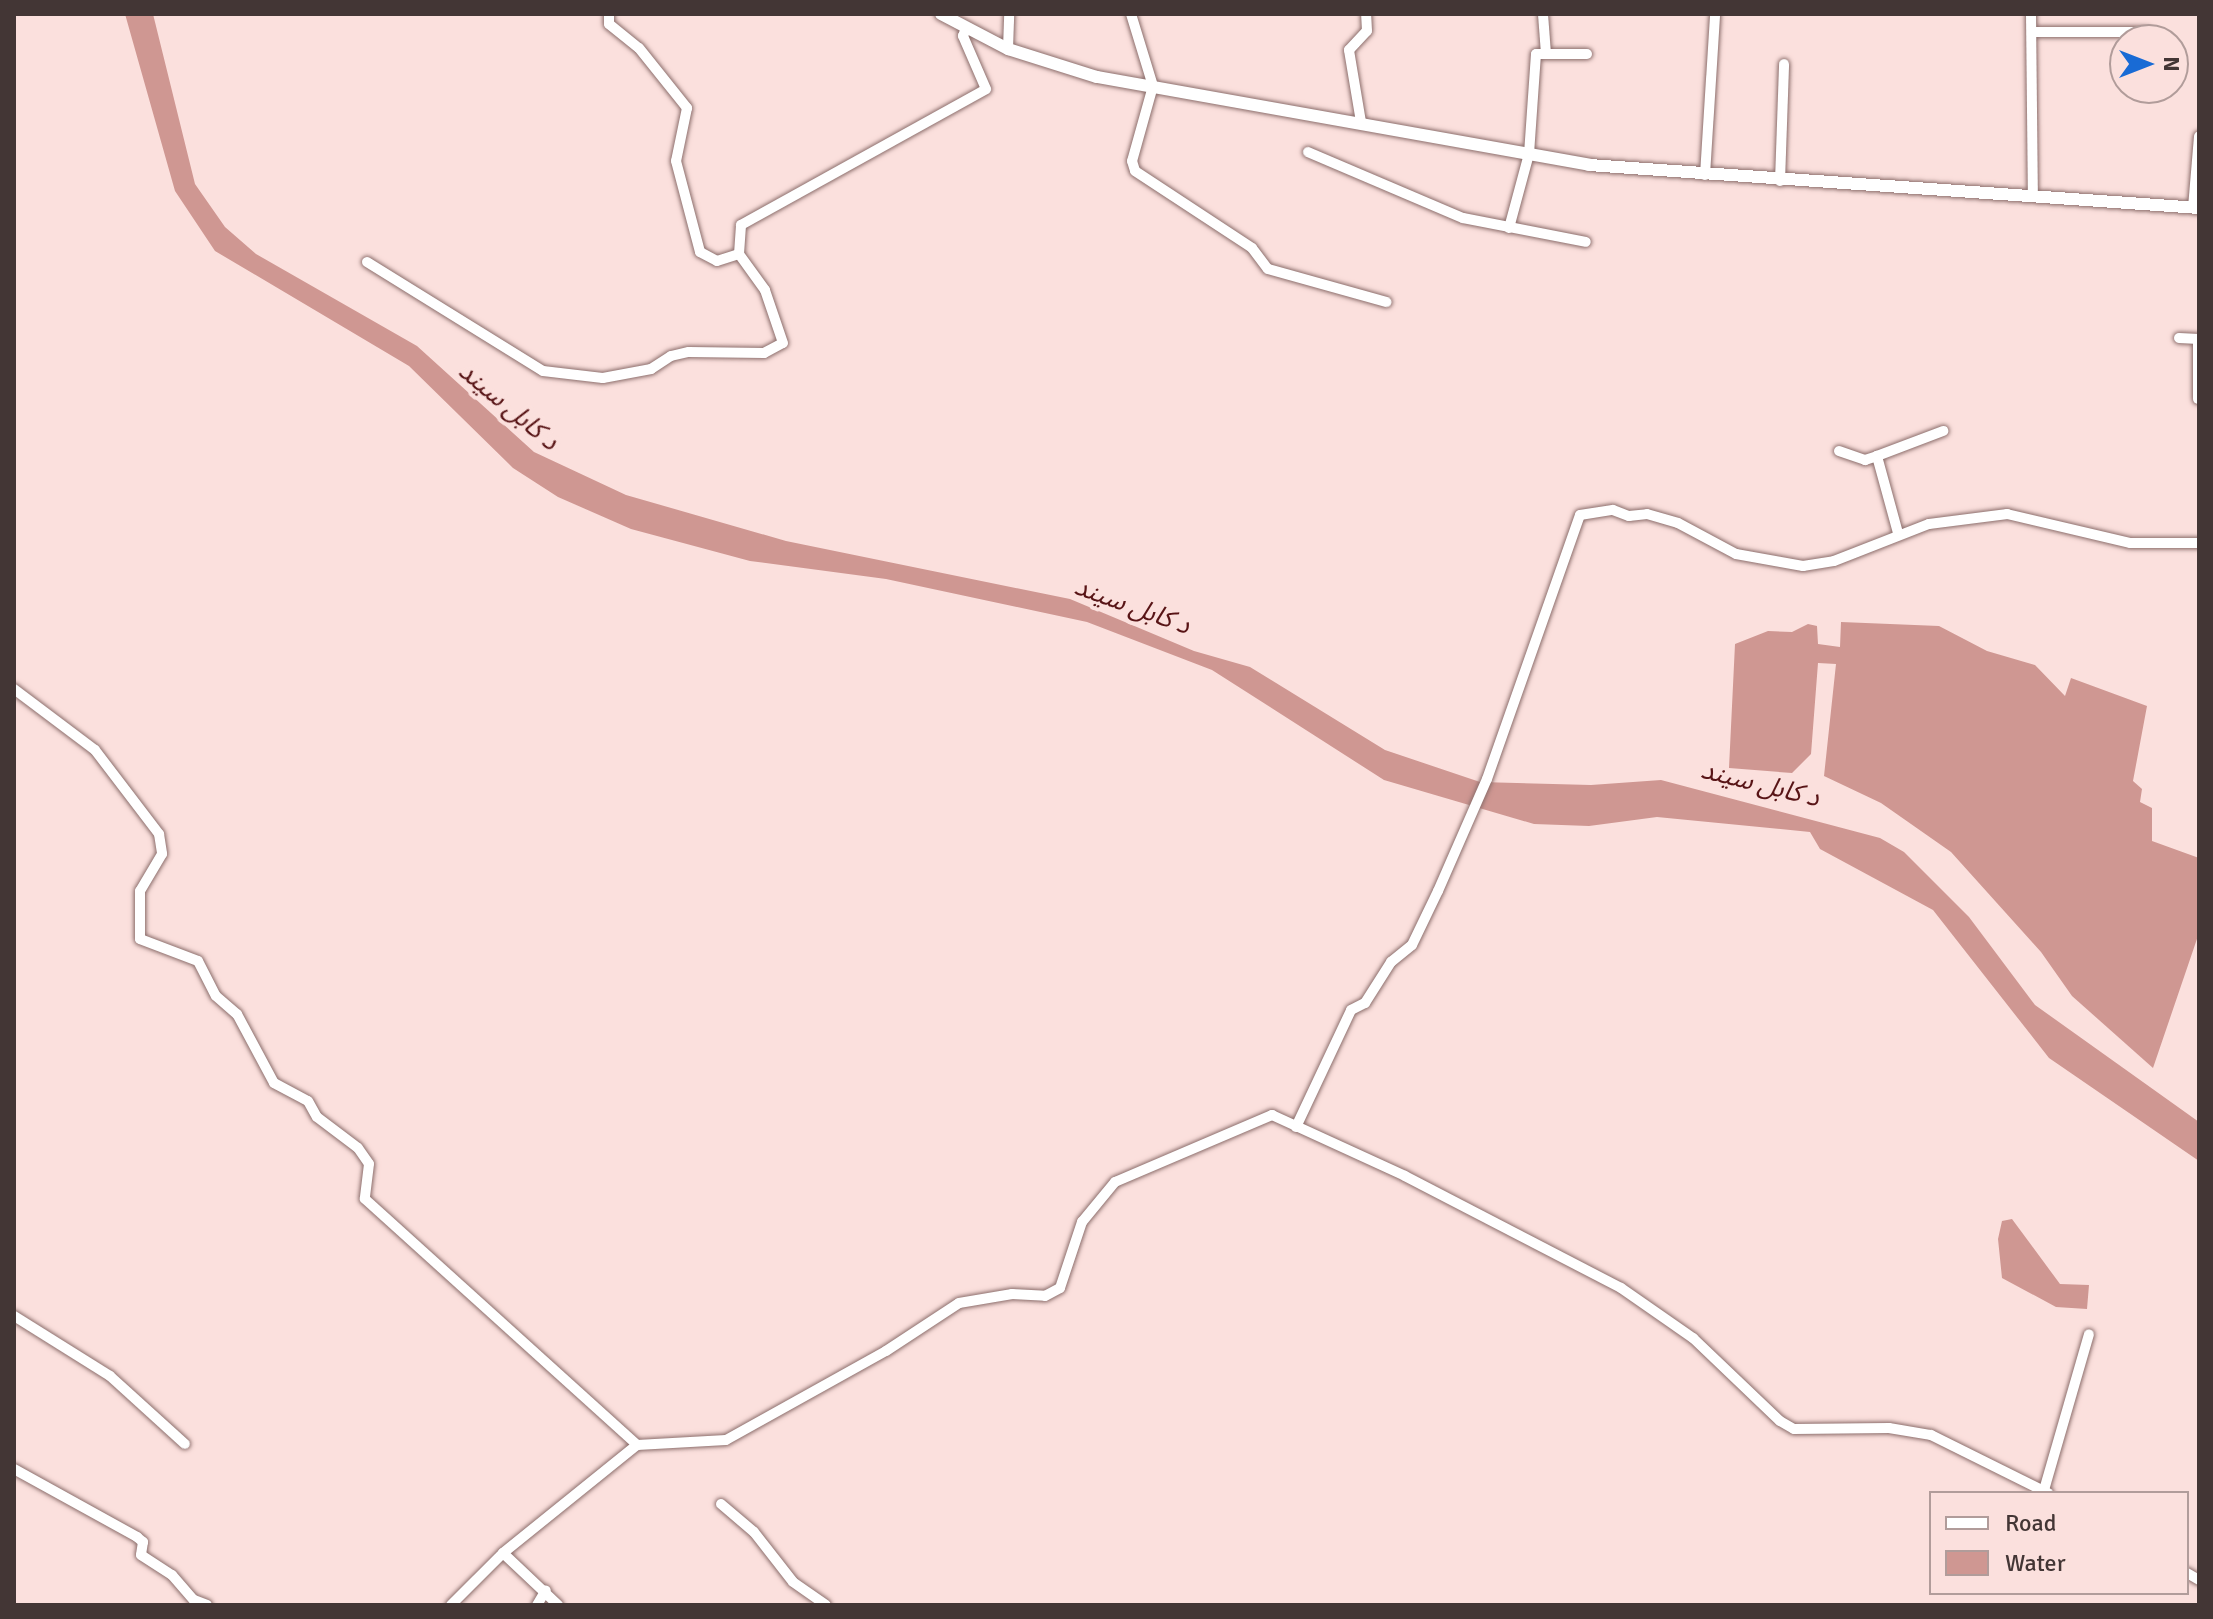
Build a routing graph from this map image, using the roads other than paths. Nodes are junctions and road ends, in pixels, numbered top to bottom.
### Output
1 (609, 14) edge
2 (941, 14) edge
3 (1009, 14) edge
4 (1131, 14) edge
5 (1366, 14) edge
6 (1543, 14) edge
7 (1715, 14) edge
8 (2031, 14) edge
9 (966, 28) junction
10 (2032, 32) junction
11 (2109, 32) edge
12 (1008, 49) junction
13 (1546, 54) junction
14 (1587, 54) dead end
15 (1784, 64) dead end
16 (1153, 86) junction
17 (1361, 122) junction
18 (2199, 136) edge
19 (1308, 152) dead end
20 (1529, 154) junction
21 (1705, 175) junction
22 (1780, 181) junction
23 (2033, 196) junction
24 (2196, 208) edge
25 (1509, 228) junction
26 (1586, 242) dead end
27 (739, 254) junction
28 (367, 262) dead end
29 (1386, 302) dead end
30 (2179, 338) dead end
31 (2198, 339) edge
32 (2198, 399) edge
33 (1943, 431) dead end
34 (1839, 451) dead end
35 (1877, 456) junction
36 (1898, 533) junction
37 (2199, 543) edge
38 (14, 689) edge
39 (1296, 1127) junction
40 (14, 1316) edge
41 (2089, 1334) dead end
42 (185, 1444) dead end
43 (637, 1445) junction
44 (14, 1469) edge
45 (2044, 1491) edge
46 (2046, 1491) edge
47 (721, 1504) dead end
48 (503, 1553) junction
49 (546, 1590) junction
50 (207, 1605) edge
51 (451, 1605) edge
52 (537, 1605) edge
53 (558, 1605) edge
54 (826, 1605) edge

1 - 27 street
2 - 9 main road
3 - 12 street
4 - 16 street
5 - 17 street
6 - 13 street
7 - 21 street
8 - 10 street
9 - 12 main road
9 - 27 street
10 - 11 street
10 - 23 street
12 - 16 main road
13 - 14 street
13 - 20 street
15 - 22 street
16 - 17 main road
16 - 29 street
17 - 20 main road
18 - 24 street
19 - 25 street
20 - 21 main road
20 - 25 street
21 - 22 main road
22 - 23 main road
23 - 24 main road
25 - 26 street
27 - 28 street
30 - 31 street
31 - 32 street
33 - 35 street
34 - 35 street
35 - 36 street
36 - 37 street
36 - 39 street
38 - 43 street
39 - 43 street
39 - 45 street
40 - 42 street
41 - 46 street
43 - 48 street
44 - 50 street
47 - 54 street
48 - 49 street
48 - 51 street
49 - 52 street
49 - 53 street

